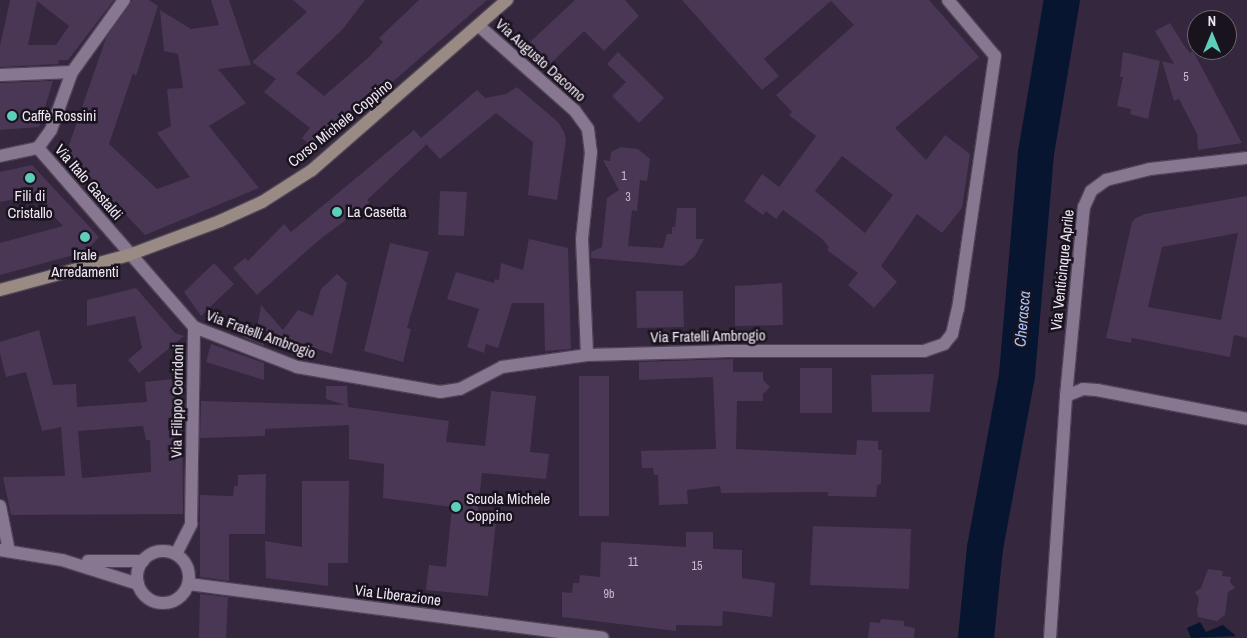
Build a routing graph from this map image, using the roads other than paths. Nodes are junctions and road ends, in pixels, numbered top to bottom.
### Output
1 (124, 0) edge
2 (507, 0) edge
3 (948, 0) edge
4 (479, 26) junction
5 (72, 72) junction
6 (0, 75) edge
7 (38, 148) junction
8 (0, 156) edge
9 (1247, 158) edge
10 (129, 254) junction
11 (0, 290) edge
12 (194, 327) junction
13 (587, 355) junction
14 (1066, 396) junction
15 (1247, 419) edge
16 (0, 506) edge
17 (4, 550) edge
18 (176, 554) junction
19 (62, 560) junction
20 (143, 561) junction
21 (138, 584) junction
22 (189, 584) junction
23 (602, 638) edge
24 (1050, 638) edge

1 - 5 street, Via Italo Gastaldi
2 - 4 main road, Corso Michele Coppino
3 - 13 street, Via Fratelli Ambrogio
4 - 10 main road, Corso Michele Coppino
4 - 13 street, Via Augusto Dacomo
5 - 6 street
5 - 7 street, Via Italo Gastaldi
7 - 8 street
7 - 10 street, Via Italo Gastaldi
9 - 14 street, Via Venticinque Aprile
10 - 11 main road, Corso Michele Coppino
10 - 12 street, Via Filippo Corridoni
12 - 13 street, Via Fratelli Ambrogio
12 - 18 street, Via Filippo Corridoni
14 - 15 street
14 - 24 street, Via Venticinque Aprile
16 - 17 street
17 - 19 street
18 - 20 street
18 - 22 street
19 - 20 street
19 - 21 street
20 - 21 street
21 - 22 street
22 - 23 street, Via Liberazione

